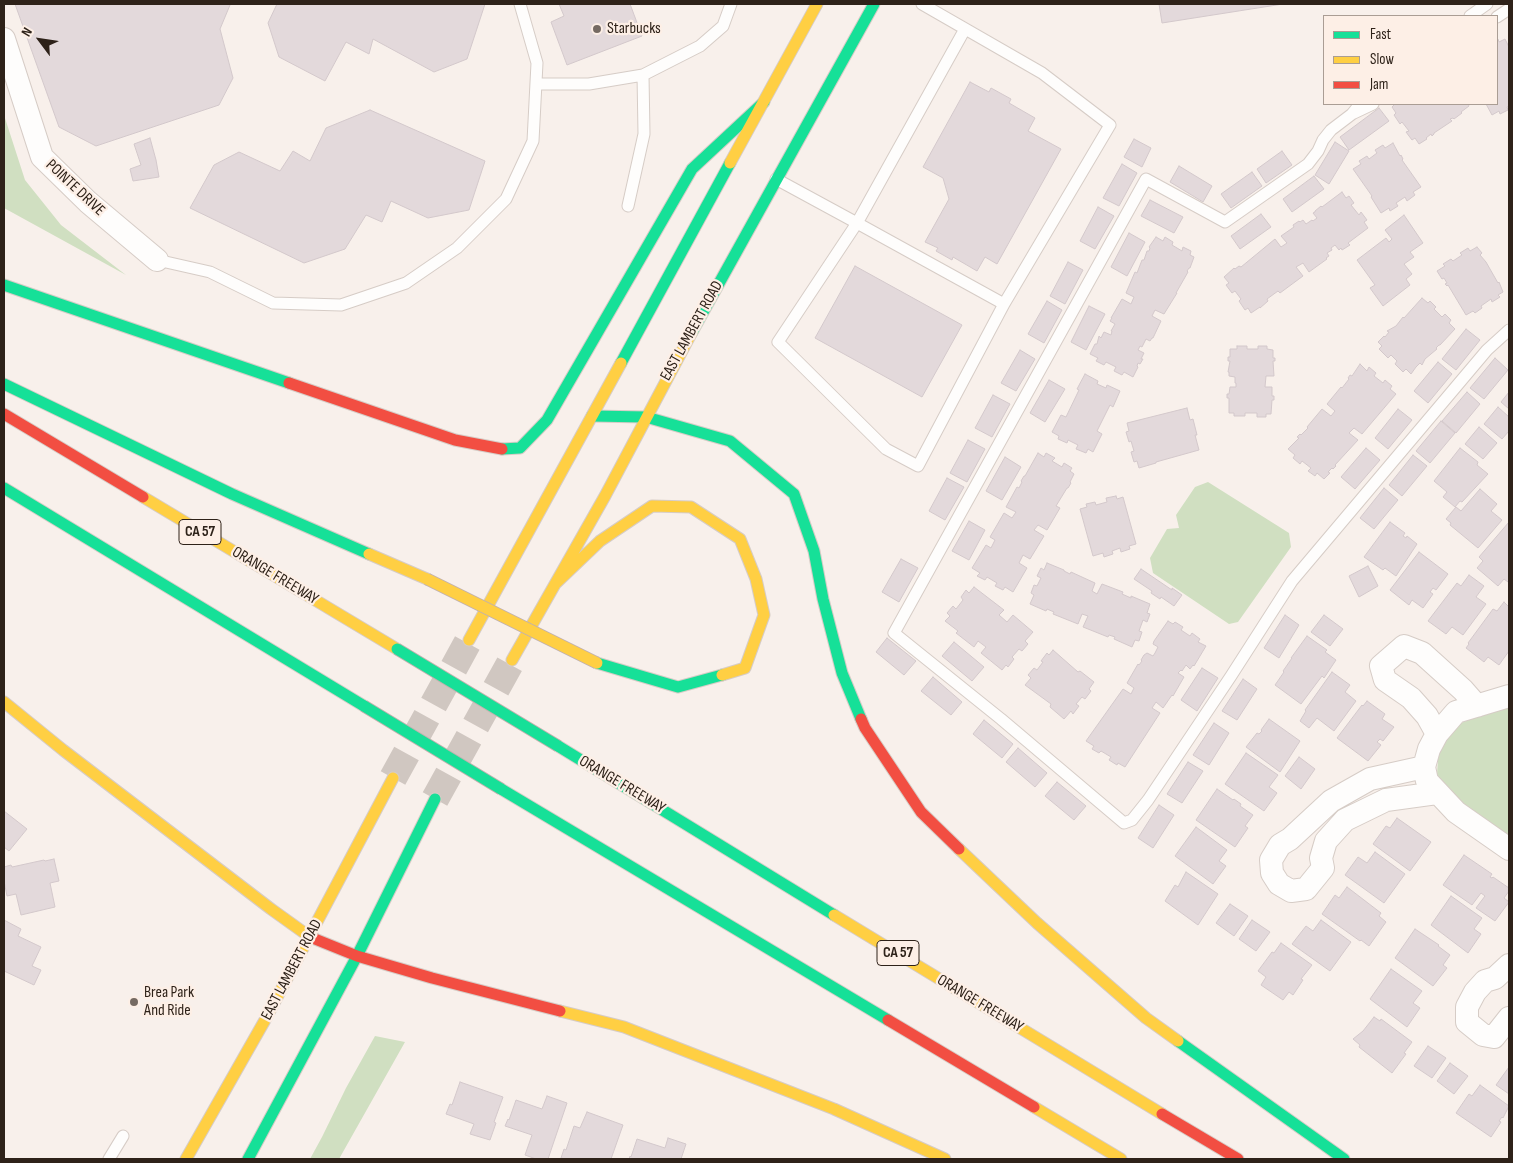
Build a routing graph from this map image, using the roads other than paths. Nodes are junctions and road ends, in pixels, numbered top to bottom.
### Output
1 (520, 4) edge
2 (731, 4) edge
3 (817, 4) edge
4 (874, 4) edge
5 (922, 4) edge
6 (1487, 4) edge
7 (1509, 9) edge
8 (1471, 15) edge
9 (1498, 16) edge
10 (965, 29) junction
11 (4, 39) edge
12 (643, 75) junction
13 (536, 84) junction
14 (764, 102) junction
15 (1359, 105) edge
16 (1371, 105) edge
17 (1352, 114) junction
18 (776, 179) junction
19 (628, 206) dead end
20 (857, 223) junction
21 (157, 260) joint
22 (4, 285) edge
23 (1004, 304) junction
24 (1509, 330) edge
25 (4, 384) edge
26 (4, 414) edge
27 (592, 416) junction
28 (646, 417) junction
29 (4, 488) edge
30 (555, 584) junction
31 (469, 640) tunnel mouth
32 (512, 660) tunnel mouth
33 (1509, 696) edge
34 (4, 702) edge
35 (1477, 706) junction
36 (1437, 734) junction
37 (1424, 767) junction
38 (393, 778) tunnel mouth
39 (1437, 793) junction
40 (435, 799) tunnel mouth
41 (1290, 839) junction
42 (1509, 850) edge
43 (1321, 858) junction
44 (310, 937) junction
45 (357, 956) junction
46 (1505, 976) edge
47 (1509, 1018) edge
48 (123, 1136) dead end
49 (109, 1159) edge
50 (186, 1159) edge
51 (248, 1159) edge
52 (945, 1159) edge
53 (1121, 1159) edge
54 (1238, 1159) edge
55 (1344, 1159) edge

1 - 13 lane
2 - 12 lane
3 - 14 main road
4 - 18 main road, EAST LAMBERT ROAD
5 - 10 lane
6 - 8 lane
7 - 9 lane
10 - 20 lane
10 - 23 lane
11 - 21 street, POINTE DRIVE
12 - 13 lane
12 - 19 lane
13 - 21 lane
14 - 22 main road
14 - 27 main road
15 - 17 lane
16 - 17 lane
17 - 24 lane
18 - 20 lane
18 - 28 main road, EAST LAMBERT ROAD
20 - 23 lane
20 - 23 lane
25 - 30 main road, bridge
26 - 54 main road, ORANGE FREEWAY / CA 57, bridge
27 - 28 main road
27 - 31 main road
28 - 30 main road, EAST LAMBERT ROAD
28 - 55 main road
29 - 53 main road, bridge
30 - 32 main road, EAST LAMBERT ROAD
33 - 35 street
34 - 44 main road
35 - 36 street
35 - 36 street
36 - 37 street
37 - 39 street
37 - 41 street
38 - 44 main road, EAST LAMBERT ROAD
39 - 42 street
39 - 43 street
40 - 45 main road
41 - 43 street
41 - 43 street
44 - 45 main road
44 - 50 main road, EAST LAMBERT ROAD
45 - 51 main road
45 - 52 main road
46 - 47 street
48 - 49 lane

